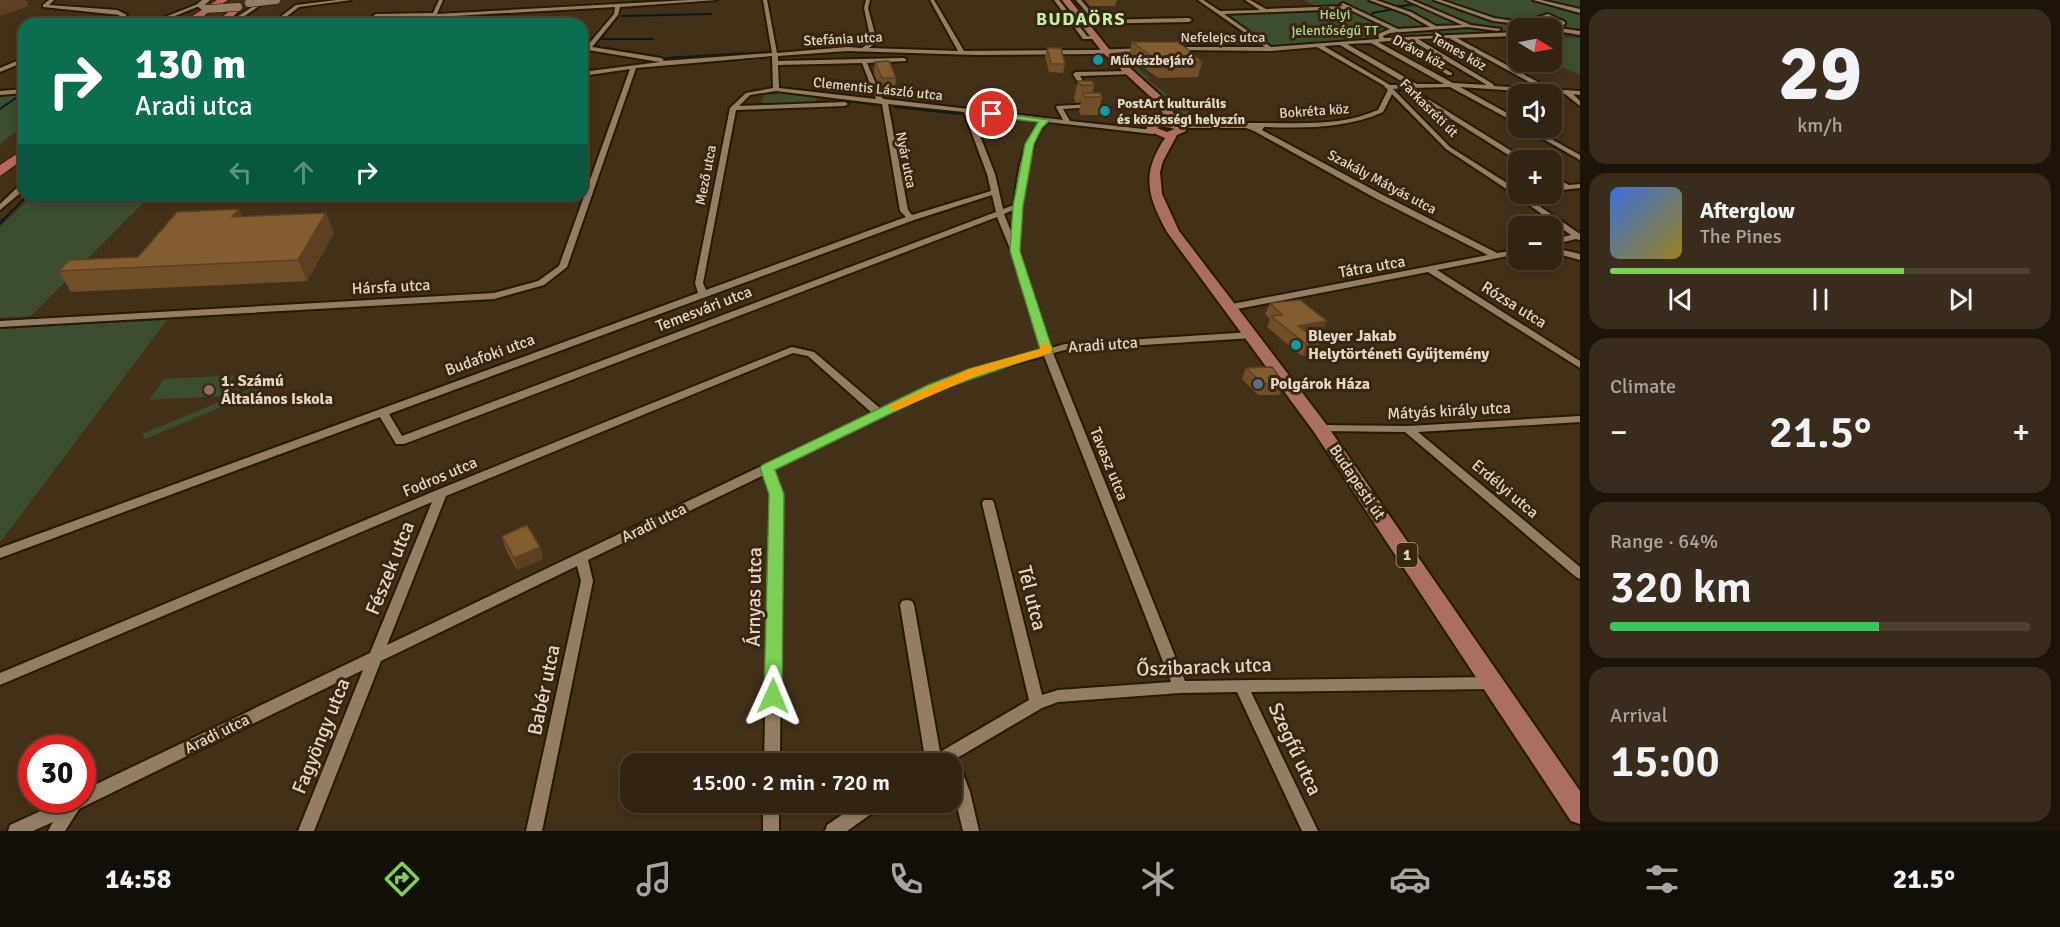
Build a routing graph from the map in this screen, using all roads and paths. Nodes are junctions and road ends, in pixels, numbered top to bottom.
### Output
1 (52, 0) edge
2 (189, 0) edge
3 (223, 0) edge
4 (266, 0) edge
5 (276, 0) edge
6 (349, 0) edge
7 (441, 0) edge
8 (715, 0) edge
9 (765, 0) edge
10 (868, 0) edge
11 (932, 0) edge
12 (1056, 0) edge
13 (1065, 0) edge
14 (1078, 0) edge
15 (1200, 0) edge
16 (1247, 0) edge
17 (1304, 0) edge
18 (1332, 0) edge
19 (1371, 0) edge
20 (1408, 0) edge
21 (1436, 0) edge
22 (1535, 0) edge
23 (1561, 0) edge
24 (243, 2) edge
25 (204, 4) edge
26 (1287, 4) dead end
27 (1580, 5) edge
28 (618, 6) junction
29 (1319, 7) junction
30 (1349, 7) junction
31 (1295, 8) junction
32 (1264, 10) junction
33 (1580, 11) edge
34 (1219, 13) junction
35 (434, 15) junction
36 (376, 16) dead end
37 (1484, 16) junction
38 (117, 18) edge
39 (165, 18) edge
40 (194, 18) edge
41 (213, 18) edge
42 (226, 18) edge
43 (238, 18) edge
44 (282, 18) edge
45 (433, 18) edge
46 (1456, 19) junction
47 (1188, 20) dead end
48 (1508, 21) edge
49 (1083, 22) junction
50 (1097, 22) junction
51 (1470, 26) junction
52 (1436, 28) junction
53 (1396, 30) junction
54 (1562, 30) edge
55 (1508, 32) edge
56 (1508, 33) edge
57 (1562, 34) edge
58 (1580, 34) edge
59 (1450, 36) junction
60 (1411, 38) junction
61 (1391, 39) junction
62 (1382, 40) junction
63 (1091, 41) junction
64 (1360, 41) junction
65 (1372, 41) junction
66 (1339, 43) junction
67 (588, 44) edge
68 (1318, 45) junction
69 (588, 47) edge
70 (847, 49) junction
71 (864, 49) junction
72 (1155, 49) edge
73 (1166, 49) edge
74 (1271, 49) junction
75 (1106, 51) junction
76 (962, 52) junction
77 (684, 56) dead end
78 (774, 56) junction
79 (904, 60) dead end
80 (850, 61) junction
81 (864, 61) junction
82 (18, 62) edge
83 (667, 63) junction
84 (634, 66) junction
85 (0, 70) edge
86 (588, 73) edge
87 (1131, 73) junction
88 (1539, 84) edge
89 (1455, 85) junction
90 (1441, 86) junction
91 (1469, 86) junction
92 (1404, 87) junction
93 (1417, 87) junction
94 (1494, 87) junction
95 (1508, 88) edge
96 (776, 89) junction
97 (1389, 89) junction
98 (0, 92) edge
99 (18, 92) edge
100 (1562, 93) edge
101 (1580, 93) edge
102 (1568, 94) junction
103 (1580, 98) edge
104 (1580, 104) edge
105 (884, 105) junction
106 (733, 108) junction
107 (967, 111) junction
108 (1168, 112) junction
109 (1508, 116) edge
110 (1046, 120) junction
111 (1068, 123) junction
112 (1258, 127) junction
113 (1156, 129) junction
114 (1177, 130) junction
115 (1545, 138) edge
116 (18, 142) edge
117 (1161, 149) junction
118 (1508, 151) edge
119 (0, 156) edge
120 (18, 158) edge
121 (1580, 158) edge
122 (0, 172) edge
123 (1562, 184) edge
124 (1580, 186) edge
125 (1508, 187) edge
126 (1568, 187) junction
127 (1562, 188) edge
128 (18, 192) edge
129 (994, 192) junction
130 (588, 196) edge
131 (586, 201) edge
132 (1534, 204) edge
133 (1018, 206) junction
134 (0, 208) edge
135 (1000, 214) junction
136 (911, 219) junction
137 (1578, 235) edge
138 (1562, 240) edge
139 (1015, 251) junction
140 (1562, 252) edge
141 (1508, 254) edge
142 (1498, 257) junction
143 (1580, 257) edge
144 (1432, 271) junction
145 (703, 295) junction
146 (1232, 307) junction
147 (0, 324) edge
148 (1252, 335) junction
149 (1047, 351) junction
150 (1580, 365) edge
151 (383, 413) junction
152 (880, 414) junction
153 (1580, 419) edge
154 (1320, 428) junction
155 (1408, 429) junction
156 (767, 468) junction
157 (441, 493) junction
158 (988, 503) dead end
159 (0, 554) edge
160 (581, 558) junction
161 (1580, 574) edge
162 (907, 605) dead end
163 (375, 657) junction
164 (0, 679) edge
165 (1493, 683) junction
166 (1241, 686) junction
167 (1180, 687) junction
168 (1037, 703) junction
169 (772, 753) edge
170 (937, 753) edge
171 (950, 753) edge
172 (962, 786) edge
173 (96, 793) edge
174 (1580, 812) edge
175 (54, 813) edge
176 (70, 813) edge
177 (771, 813) edge
178 (859, 813) edge
179 (16, 831) edge
180 (56, 831) edge
181 (306, 831) edge
182 (534, 831) edge
183 (771, 831) edge
184 (833, 831) edge
185 (970, 831) edge
186 (1310, 831) edge

1 - 38 street
2 - 25 street
3 - 40 highway
4 - 43 street
5 - 24 street, bridge
6 - 44 street
7 - 35 street
8 - 28 street
9 - 78 street
10 - 71 street
11 - 76 street
12 - 63 street
13 - 49 main road
14 - 50 street
15 - 34 street
16 - 32 street
17 - 29 street
18 - 30 street
19 - 52 street
20 - 46 street
21 - 37 street
22 - 33 street
23 - 27 street
24 - 25 street, bridge
24 - 41 highway
24 - 42 highway
25 - 39 street
26 - 31 street
28 - 35 street
28 - 67 street
29 - 30 street
29 - 31 street
30 - 53 street
31 - 32 street
32 - 34 street
34 - 74 street
35 - 36 street
35 - 45 street
37 - 46 street
37 - 48 street
46 - 51 street
47 - 50 street
49 - 50 street
49 - 63 main road
51 - 52 street
51 - 55 street
52 - 53 street
53 - 62 street
54 - 58 street
56 - 59 street, Nefelejcs utca
57 - 58 street
59 - 60 street, Nefelejcs utca
59 - 88 street
60 - 61 street, Nefelejcs utca
60 - 94 street, Temes köz
61 - 62 street, Nefelejcs utca
61 - 91 street
62 - 65 street, Nefelejcs utca
63 - 75 main road
64 - 65 street, Nefelejcs utca
64 - 66 street, Nefelejcs utca
64 - 90 street
65 - 89 street, Dráva köz
66 - 68 street, Nefelejcs utca
66 - 93 street
68 - 74 street, Nefelejcs utca
68 - 97 street, Farkasréti út
69 - 83 street
70 - 71 street, Stefánia utca
70 - 78 street, Stefánia utca
70 - 80 street
71 - 76 street, Stefánia utca
72 - 75 street
73 - 74 street, Nefelejcs utca
75 - 76 street, Stefánia utca
75 - 87 main road
77 - 78 street
78 - 80 street
78 - 83 street, Stefánia utca
78 - 96 street
79 - 81 street
80 - 81 street
81 - 105 street, Nyár utca
82 - 85 street
83 - 84 street, Stefánia utca
84 - 86 street, Stefánia utca
84 - 130 street, Hársfa utca
87 - 108 main road
87 - 111 street
89 - 90 street
89 - 91 street
89 - 109 street, Dráva köz
90 - 93 street
91 - 94 street
92 - 93 street
92 - 97 street
92 - 118 street
94 - 95 street
96 - 105 street, Clementis László utca
96 - 106 street
97 - 112 street, Bokréta köz
97 - 125 street, Farkasréti út
98 - 99 street
100 - 102 street
101 - 102 street
102 - 103 street
102 - 104 street
105 - 106 street, Clementis László utca
105 - 107 street, Clementis László utca
105 - 136 street, Nyár utca
106 - 145 street, Mező utca
107 - 110 street, Clementis László utca
107 - 129 street, Tavasz utca
108 - 113 main road
108 - 114 main road
110 - 111 street, Clementis László utca
110 - 133 street, Tavasz utca
111 - 113 street, Clementis László utca
112 - 114 street, Bokréta köz
112 - 142 street, Szakály Mátyás utca
113 - 114 main road
113 - 117 main road, Budapesti út / 1
114 - 117 main road, Budapesti út / 1
115 - 121 street
116 - 119 highway
117 - 146 main road, Budapesti út / 1
120 - 122 highway
123 - 126 street
124 - 126 street
126 - 127 street
128 - 134 street
129 - 135 street, Tavasz utca
129 - 136 street, Budafoki utca
131 - 147 street, Hársfa utca
132 - 137 street, Farkasréti út
133 - 135 street, Temesvári utca
133 - 139 street, Tavasz utca
135 - 139 street, Tavasz utca
135 - 151 street, Temesvári utca
136 - 145 street, Budafoki utca
137 - 138 street
139 - 149 street, Tavasz utca
140 - 143 street
141 - 142 street, Tátra utca
142 - 144 street, Tátra utca
144 - 146 street, Tátra utca
144 - 150 street, Rózsa utca
145 - 151 street, Budafoki utca
146 - 148 main road, Budapesti út / 1
148 - 149 street, Aradi utca
148 - 154 main road, Budapesti út / 1
149 - 152 street, Aradi utca
149 - 167 street, Tavasz utca
151 - 159 street, Budafoki utca
152 - 156 street, Aradi utca
152 - 157 street, Fodros utca
153 - 155 street, Mátyás király utca
154 - 155 street, Mátyás király utca
154 - 165 main road, Budapesti út / 1
155 - 161 street, Erdélyi utca
156 - 160 street, Aradi utca
156 - 169 street, Árnyas utca
157 - 163 street, Fészek utca
157 - 164 street, Fodros utca
158 - 168 street, Tél utca
160 - 163 street, Aradi utca
160 - 182 street, Babér utca
162 - 170 street
163 - 173 street, Aradi utca
163 - 181 street, Fagyöngy utca
165 - 166 street, Őszibarack utca
165 - 174 main road, Budapesti út / 1
166 - 167 street, Őszibarack utca
166 - 186 street, Szegfű utca
167 - 168 street, Őszibarack utca
168 - 171 street, Őszibarack utca
172 - 185 street
175 - 179 street, Aradi utca
176 - 180 street
177 - 183 street
178 - 184 street

